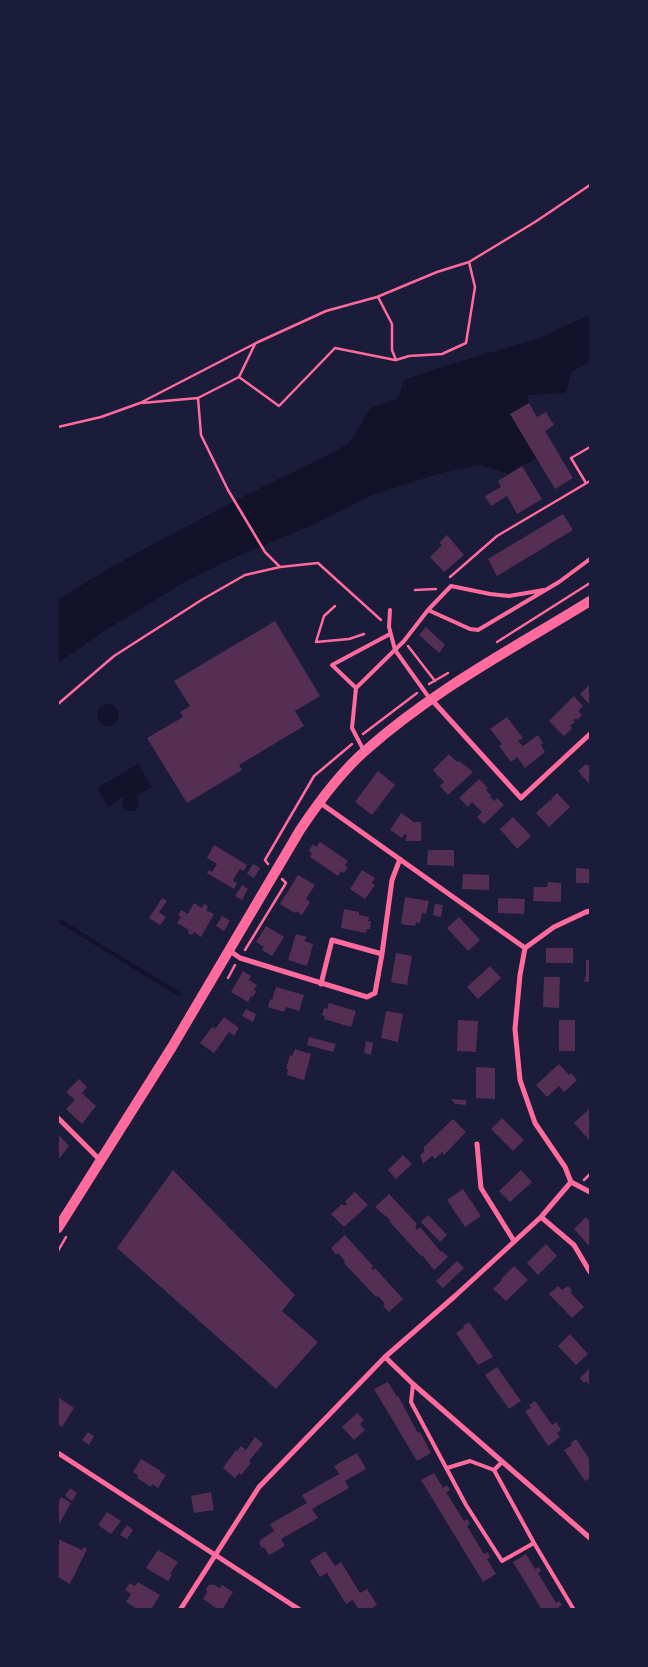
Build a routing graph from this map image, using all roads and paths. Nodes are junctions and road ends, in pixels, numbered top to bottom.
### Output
1 (590, 185) edge
2 (469, 262) junction
3 (378, 297) junction
4 (256, 343) junction
5 (396, 360) junction
6 (239, 377) junction
7 (198, 398) junction
8 (140, 403) junction
9 (58, 427) edge
10 (590, 447) edge
11 (590, 481) edge
12 (586, 484) junction
13 (590, 559) edge
14 (280, 567) junction
15 (445, 582) dead end
16 (590, 584) edge
17 (438, 589) dead end
18 (415, 590) dead end
19 (544, 590) junction
20 (590, 601) edge
21 (334, 606) dead end
22 (390, 610) dead end
23 (428, 610) junction
24 (389, 627) junction
25 (364, 634) dead end
26 (390, 634) junction
27 (404, 641) junction
28 (492, 645) dead end
29 (395, 650) junction
30 (451, 671) dead end
31 (356, 688) junction
32 (430, 699) junction
33 (58, 704) edge
34 (590, 734) edge
35 (364, 751) junction
36 (319, 802) junction
37 (400, 859) junction
38 (590, 911) edge
39 (525, 948) junction
40 (230, 951) junction
41 (382, 954) junction
42 (321, 984) junction
43 (58, 1118) edge
44 (476, 1144) dead end
45 (100, 1160) junction
46 (571, 1182) junction
47 (590, 1192) edge
48 (541, 1217) junction
49 (58, 1228) edge
50 (514, 1240) junction
51 (590, 1272) edge
52 (385, 1357) junction
53 (413, 1384) junction
54 (58, 1453) edge
55 (502, 1462) junction
56 (447, 1468) junction
57 (494, 1470) junction
58 (590, 1538) edge
59 (534, 1542) junction
60 (214, 1555) junction
61 (180, 1610) edge
62 (300, 1610) edge
63 (574, 1610) edge

1 - 2 path
2 - 3 path
2 - 5 path
3 - 4 path
3 - 5 path
4 - 6 path
4 - 8 path
5 - 6 path
6 - 7 path
7 - 8 path
7 - 14 path
8 - 9 path
10 - 12 path
11 - 12 path
12 - 15 path
13 - 19 lane
14 - 24 path
14 - 33 path
16 - 28 path
17 - 18 path
19 - 23 lane
19 - 23 lane
20 - 32 main road
21 - 25 path
22 - 24 lane
23 - 27 lane
24 - 26 lane
26 - 29 lane
26 - 31 lane
27 - 29 lane
27 - 30 path
29 - 31 lane
29 - 32 lane
31 - 35 lane
32 - 34 street
32 - 35 main road
35 - 36 main road
36 - 37 street
36 - 40 main road
37 - 39 street
37 - 41 street
38 - 39 street
39 - 46 street
40 - 42 street
40 - 45 main road
41 - 42 street
41 - 42 street
43 - 45 street
44 - 50 street
45 - 49 main road
46 - 47 street
46 - 48 street
48 - 50 street
48 - 51 street
50 - 52 street
52 - 53 street
52 - 60 street
53 - 55 street
53 - 56 lane
54 - 60 street
55 - 57 lane
55 - 58 street
56 - 57 lane
56 - 59 lane
57 - 59 lane
59 - 63 lane
60 - 61 street
60 - 62 street

